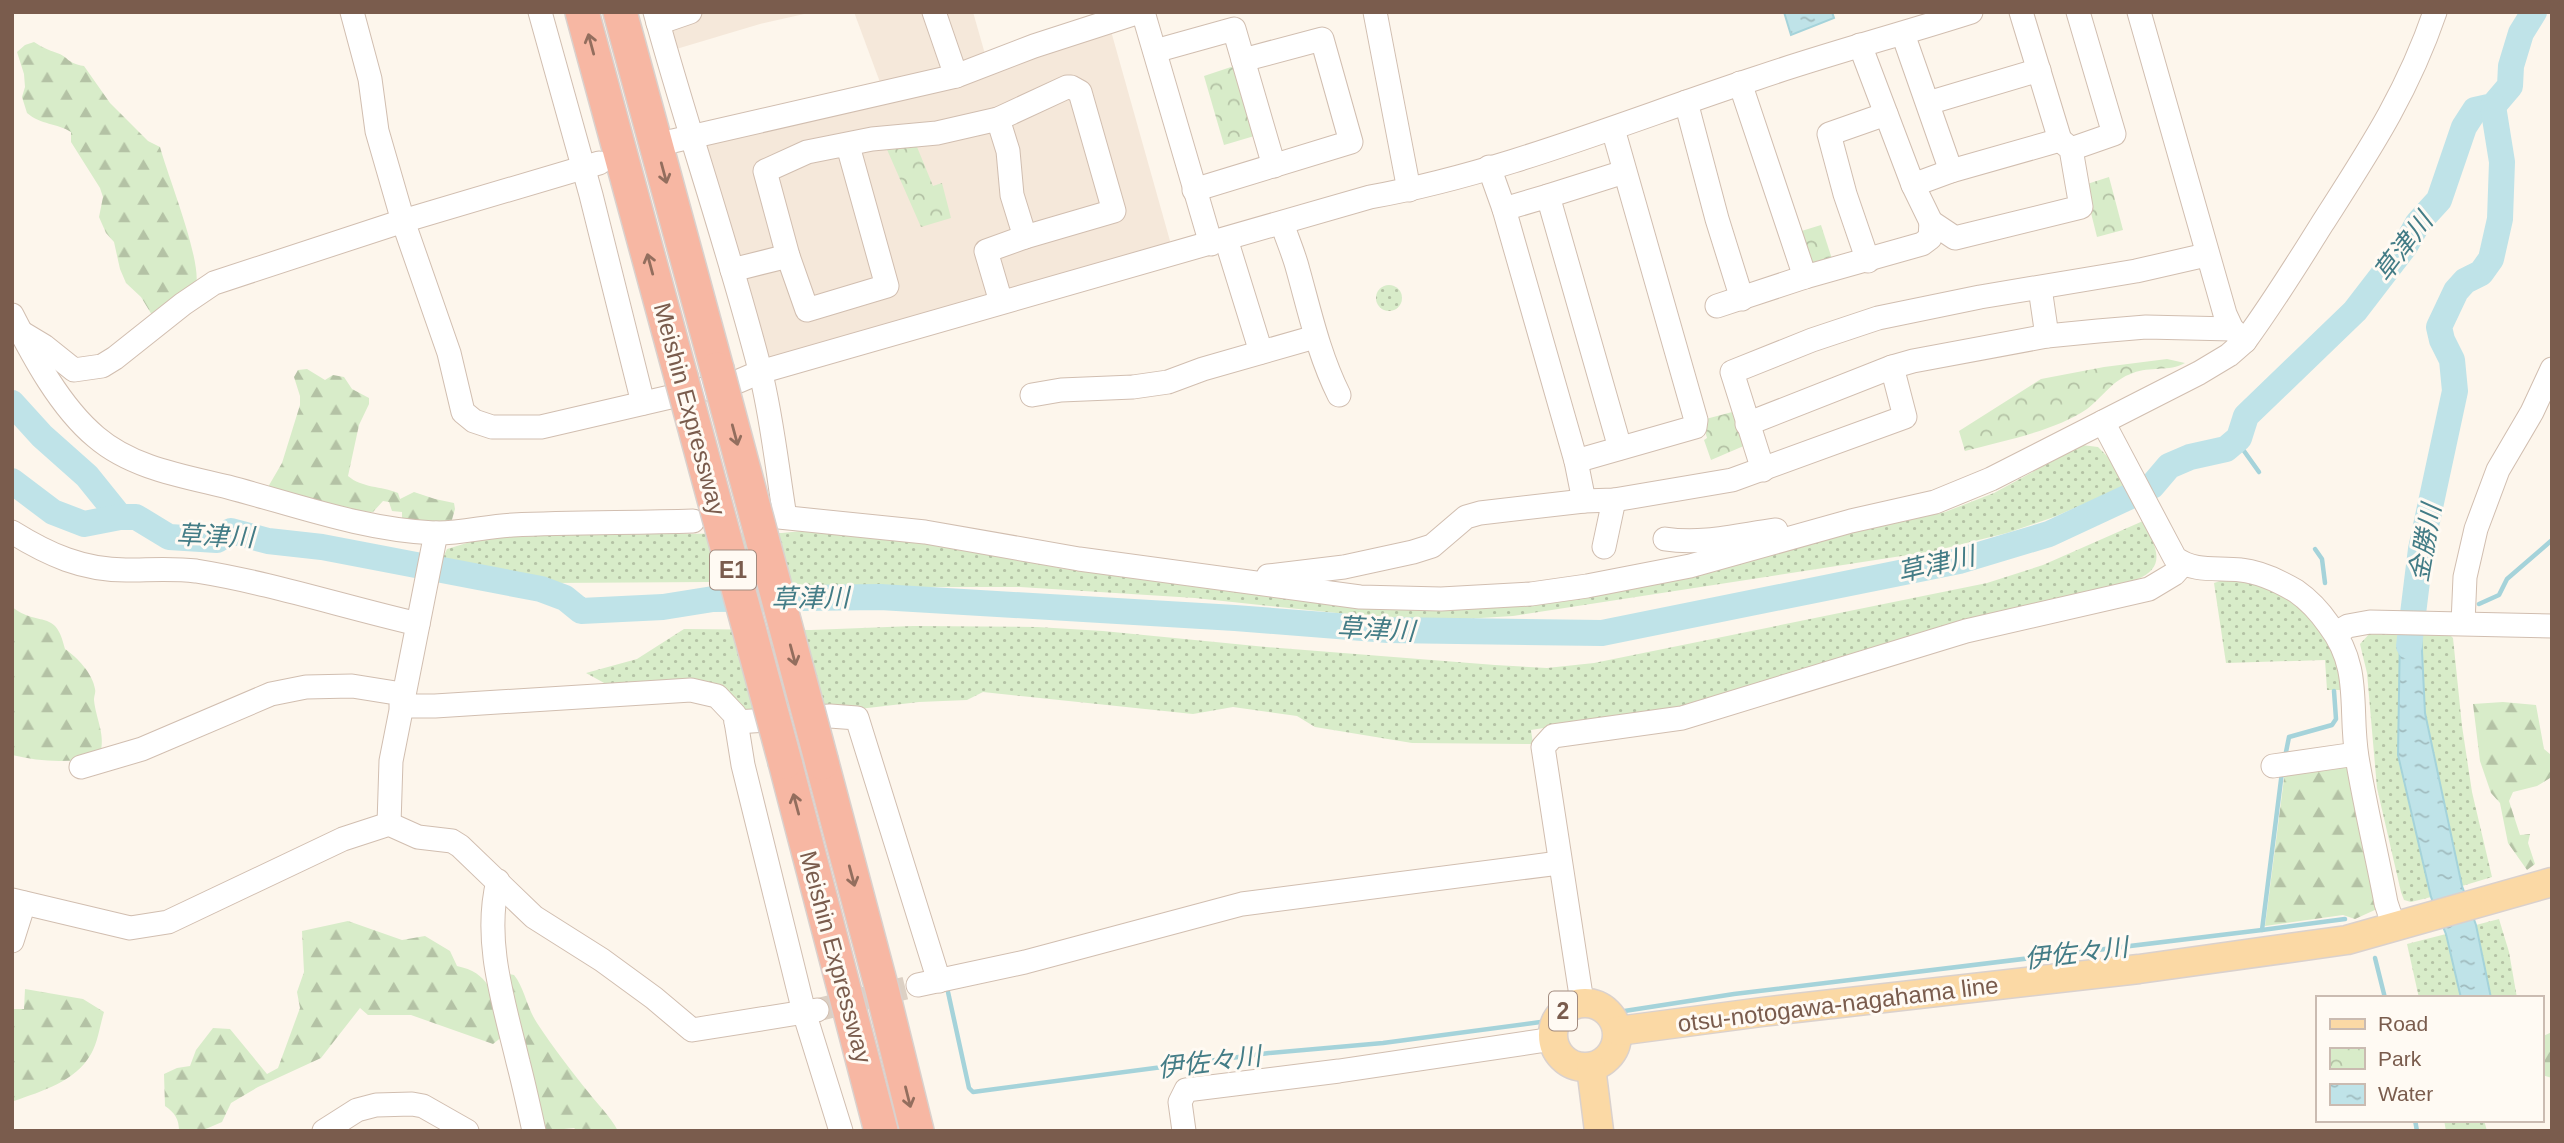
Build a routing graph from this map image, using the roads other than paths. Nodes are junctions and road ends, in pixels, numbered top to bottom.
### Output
1 (352, 12) edge
2 (540, 12) edge
3 (582, 12) edge
4 (620, 12) edge
5 (690, 12) edge
6 (934, 12) edge
7 (1141, 12) edge
8 (1375, 12) edge
9 (1970, 12) edge
10 (2021, 12) edge
11 (2078, 12) edge
12 (2139, 12) edge
13 (2435, 12) edge
14 (656, 17) edge
15 (1903, 34) junction
16 (1860, 46) junction
17 (1155, 51) junction
18 (1243, 60) junction
19 (2039, 70) junction
20 (956, 76) junction
21 (1740, 83) junction
22 (1686, 102) junction
23 (1928, 103) junction
24 (1886, 114) junction
25 (998, 119) junction
26 (1613, 129) junction
27 (682, 138) junction
28 (2065, 145) junction
29 (848, 146) junction
30 (591, 165) junction
31 (1274, 166) junction
32 (1489, 167) junction
33 (1951, 171) junction
34 (1624, 172) junction
35 (1913, 185) junction
36 (1195, 190) junction
37 (1409, 190) junction
38 (1548, 196) junction
39 (1504, 209) junction
40 (402, 221) junction
41 (1931, 222) junction
42 (1282, 223) junction
43 (1025, 237) junction
44 (1219, 241) junction
45 (2206, 255) junction
46 (788, 256) junction
47 (1868, 261) junction
48 (732, 270) junction
49 (1805, 277) junction
50 (2040, 288) junction
51 (1742, 299) junction
52 (1001, 302) junction
53 (1717, 306) dead end
54 (15, 321) edge
55 (2239, 335) junction
56 (2047, 336) junction
57 (1315, 337) junction
58 (1261, 352) junction
59 (1892, 367) junction
60 (2552, 369) edge
61 (760, 372) junction
62 (1032, 395) dead end
63 (1339, 395) dead end
64 (643, 403) junction
65 (2103, 422) junction
66 (1748, 424) junction
67 (1620, 448) junction
68 (1576, 461) junction
69 (1763, 470) junction
70 (1614, 500) junction
71 (1584, 501) junction
72 (693, 521) dead end
73 (12, 532) edge
74 (1808, 533) junction
75 (1665, 539) dead end
76 (434, 542) junction
77 (1604, 547) dead end
78 (2183, 564) junction
79 (1241, 580) junction
80 (2459, 623) junction
81 (2552, 626) edge
82 (417, 627) junction
83 (2336, 633) junction
84 (403, 694) junction
85 (736, 722) junction
86 (2356, 754) junction
87 (2273, 766) dead end
88 (81, 767) dead end
89 (389, 824) junction
90 (1559, 863) junction
91 (498, 881) junction
92 (2552, 882) edge
93 (18, 901) edge
94 (2404, 924) junction
95 (12, 941) edge
96 (1582, 1002) junction
97 (810, 1011) junction
98 (1618, 1031) junction
99 (1553, 1039) junction
100 (1591, 1067) junction
101 (324, 1131) edge
102 (467, 1131) edge
103 (534, 1131) edge
104 (841, 1131) edge
105 (881, 1131) edge
106 (917, 1131) edge
107 (1184, 1131) edge
108 (1599, 1131) edge

1 - 40 street
2 - 30 street
105 -> 3 highway, Meishin Expressway / E1, bridge
4 -> 106 highway, Meishin Expressway / E1, bridge
5 - 14 street
6 - 20 street
7 - 17 street
7 - 20 street
8 - 37 street
9 - 15 street
10 - 19 street
11 - 28 street
12 - 45 street
13 - 55 street
14 - 27 street
15 - 16 street
15 - 23 street
16 - 21 street
16 - 24 street
17 - 18 street
17 - 36 street
18 - 31 street
18 - 31 street
19 - 23 street
19 - 28 street
20 - 27 street
21 - 22 street
21 - 49 street
22 - 26 street
22 - 51 street
23 - 33 street
24 - 35 street
24 - 47 street
25 - 29 street
25 - 43 street
25 - 43 street
26 - 32 street
26 - 34 street
27 - 48 street
28 - 33 street
28 - 41 street
29 - 46 street
29 - 46 street
30 - 40 street
30 - 64 street
31 - 36 street
32 - 37 street
32 - 39 street
33 - 35 street
34 - 38 street
34 - 67 street
35 - 41 street
36 - 44 street
37 - 42 street
38 - 39 street
38 - 67 street
39 - 68 street
40 - 54 street
40 - 64 street
41 - 47 street
42 - 44 street
42 - 57 street
43 - 52 street
44 - 52 street
44 - 58 street
45 - 50 street
45 - 55 street
46 - 48 street
47 - 49 street
48 - 61 street
49 - 51 street
50 - 56 street
50 - 66 street
51 - 53 street
52 - 61 street
54 - 76 street
55 - 56 street
55 - 65 street
56 - 59 street
57 - 58 street
57 - 63 street
58 - 62 street
59 - 66 street
59 - 69 street
60 - 80 street
61 - 64 street
61 - 79 street
65 - 74 street
65 - 78 street
66 - 69 street
67 - 68 street
68 - 71 street
69 - 70 street
70 - 71 street
70 - 77 street
71 - 79 street
72 - 76 street
73 - 82 street
74 - 75 street
74 - 79 street
76 - 82 street
78 - 83 street
78 - 90 street
80 - 81 street
80 - 83 street
82 - 84 street
83 - 86 street
84 - 85 street
84 - 88 street
84 - 89 street
85 - 90 street
85 - 97 street
86 - 87 street
86 - 94 street
89 - 91 street
89 - 93 street
90 - 96 street
91 - 97 street
91 - 103 street
92 - 94 main road, otsu-notogawa-nagahama line
93 - 95 street
94 - 98 main road, otsu-notogawa-nagahama line
96 - 98 main road, 2
96 - 99 main road, 2
97 - 104 street
98 - 100 main road
99 - 100 main road, 2
99 - 107 street
100 - 108 main road
101 - 102 street

